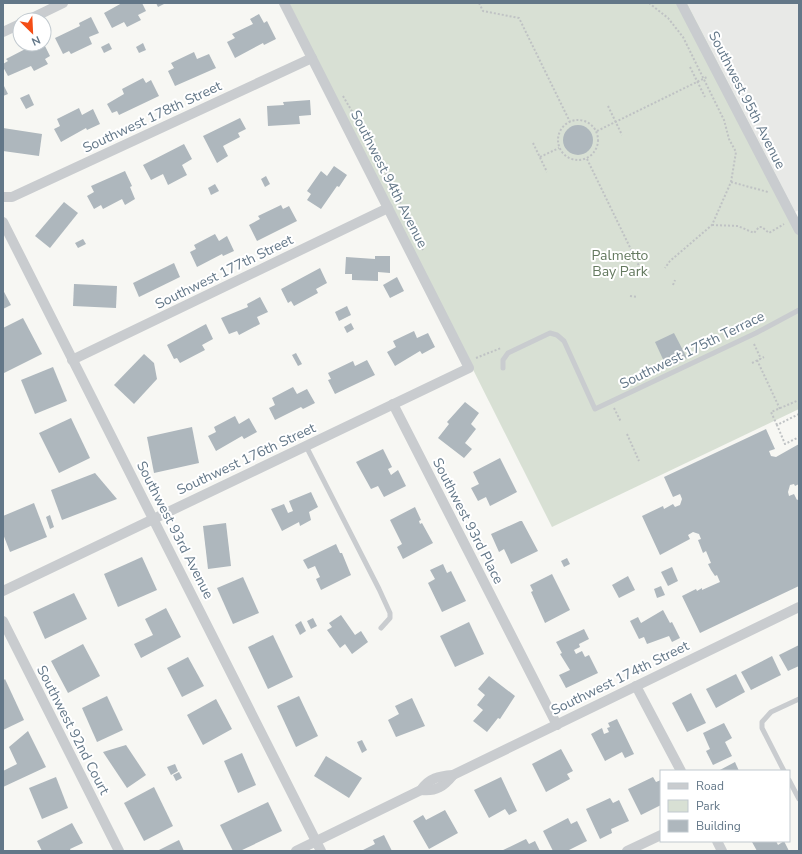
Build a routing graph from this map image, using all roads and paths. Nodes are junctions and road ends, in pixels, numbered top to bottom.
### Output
1 (63, 3) edge
2 (284, 3) edge
3 (479, 3) edge
4 (649, 3) edge
5 (681, 3) edge
6 (44, 12) edge
7 (312, 58) junction
8 (690, 67) dead end
9 (711, 75) dead end
10 (703, 79) junction
11 (697, 82) junction
12 (705, 97) dead end
13 (608, 106) dead end
14 (570, 122) junction
15 (616, 122) junction
16 (597, 131) junction
17 (622, 135) dead end
18 (533, 143) dead end
19 (559, 148) junction
20 (540, 157) junction
21 (587, 159) junction
22 (547, 172) dead end
23 (731, 182) junction
24 (770, 192) dead end
25 (3, 198) edge
26 (388, 208) junction
27 (3, 222) edge
28 (786, 223) dead end
29 (712, 225) junction
30 (799, 230) edge
31 (640, 268) dead end
32 (665, 268) dead end
33 (675, 280) dead end
34 (673, 285) dead end
35 (630, 296) dead end
36 (637, 298) dead end
37 (799, 310) edge
38 (753, 342) dead end
39 (502, 347) dead end
40 (764, 357) dead end
41 (474, 359) dead end
42 (761, 359) junction
43 (72, 360) junction
44 (757, 360) junction
45 (752, 363) dead end
46 (504, 368) dead end
47 (799, 400) edge
48 (393, 404) junction
49 (614, 408) dead end
50 (780, 409) junction
51 (799, 414) edge
52 (621, 422) dead end
53 (777, 425) junction
54 (627, 434) dead end
55 (799, 437) edge
56 (306, 446) junction
57 (640, 461) dead end
58 (153, 519) junction
59 (3, 591) edge
60 (799, 607) edge
61 (3, 621) edge
62 (380, 628) dead end
63 (636, 686) junction
64 (799, 699) edge
65 (557, 724) junction
66 (680, 770) edge
67 (783, 770) edge
68 (790, 782) edge
69 (799, 799) edge
70 (660, 835) edge
71 (316, 841) junction
72 (718, 842) edge
73 (119, 851) edge
74 (296, 851) edge
75 (321, 851) edge
76 (627, 851) edge
77 (722, 851) edge

1 - 6 street
2 - 7 street, Southwest 94th Avenue
3 - 14 path
4 - 10 path
5 - 30 street, Southwest 95th Avenue
7 - 25 street, Southwest 178th Street
7 - 26 street, Southwest 94th Avenue
8 - 11 path
9 - 10 path
10 - 11 path
10 - 23 path
11 - 12 path
11 - 15 path
13 - 15 path
14 - 16 path
14 - 19 path
15 - 16 path
15 - 17 path
16 - 21 path
18 - 20 path
19 - 20 path
19 - 21 path
20 - 22 path
21 - 31 path
23 - 24 path
23 - 29 path
26 - 43 street, Southwest 177th Street
26 - 48 street, Southwest 94th Avenue
27 - 43 street, Southwest 93rd Avenue
28 - 29 path
29 - 32 path
33 - 34 path
35 - 36 path
37 - 46 lane, Southwest 175th Terrace
38 - 42 path
39 - 41 path
40 - 42 path
42 - 44 path
43 - 58 street, Southwest 93rd Avenue
44 - 45 path
44 - 50 path
47 - 50 path
48 - 56 street, Southwest 176th Street
48 - 65 street, Southwest 93rd Place
49 - 52 path
50 - 53 path
51 - 53 path
53 - 55 path
54 - 57 path
56 - 58 street, Southwest 176th Street
56 - 62 lane
58 - 59 street, Southwest 176th Street
58 - 71 street, Southwest 93rd Avenue
60 - 63 street, Southwest 174th Street
61 - 73 street, Southwest 92nd Court
63 - 65 street, Southwest 174th Street
63 - 66 street
64 - 67 lane
65 - 71 street, Southwest 174th Street
68 - 69 lane
70 - 76 street
71 - 74 street, Southwest 174th Street
71 - 75 street, Southwest 93rd Avenue
72 - 77 street

